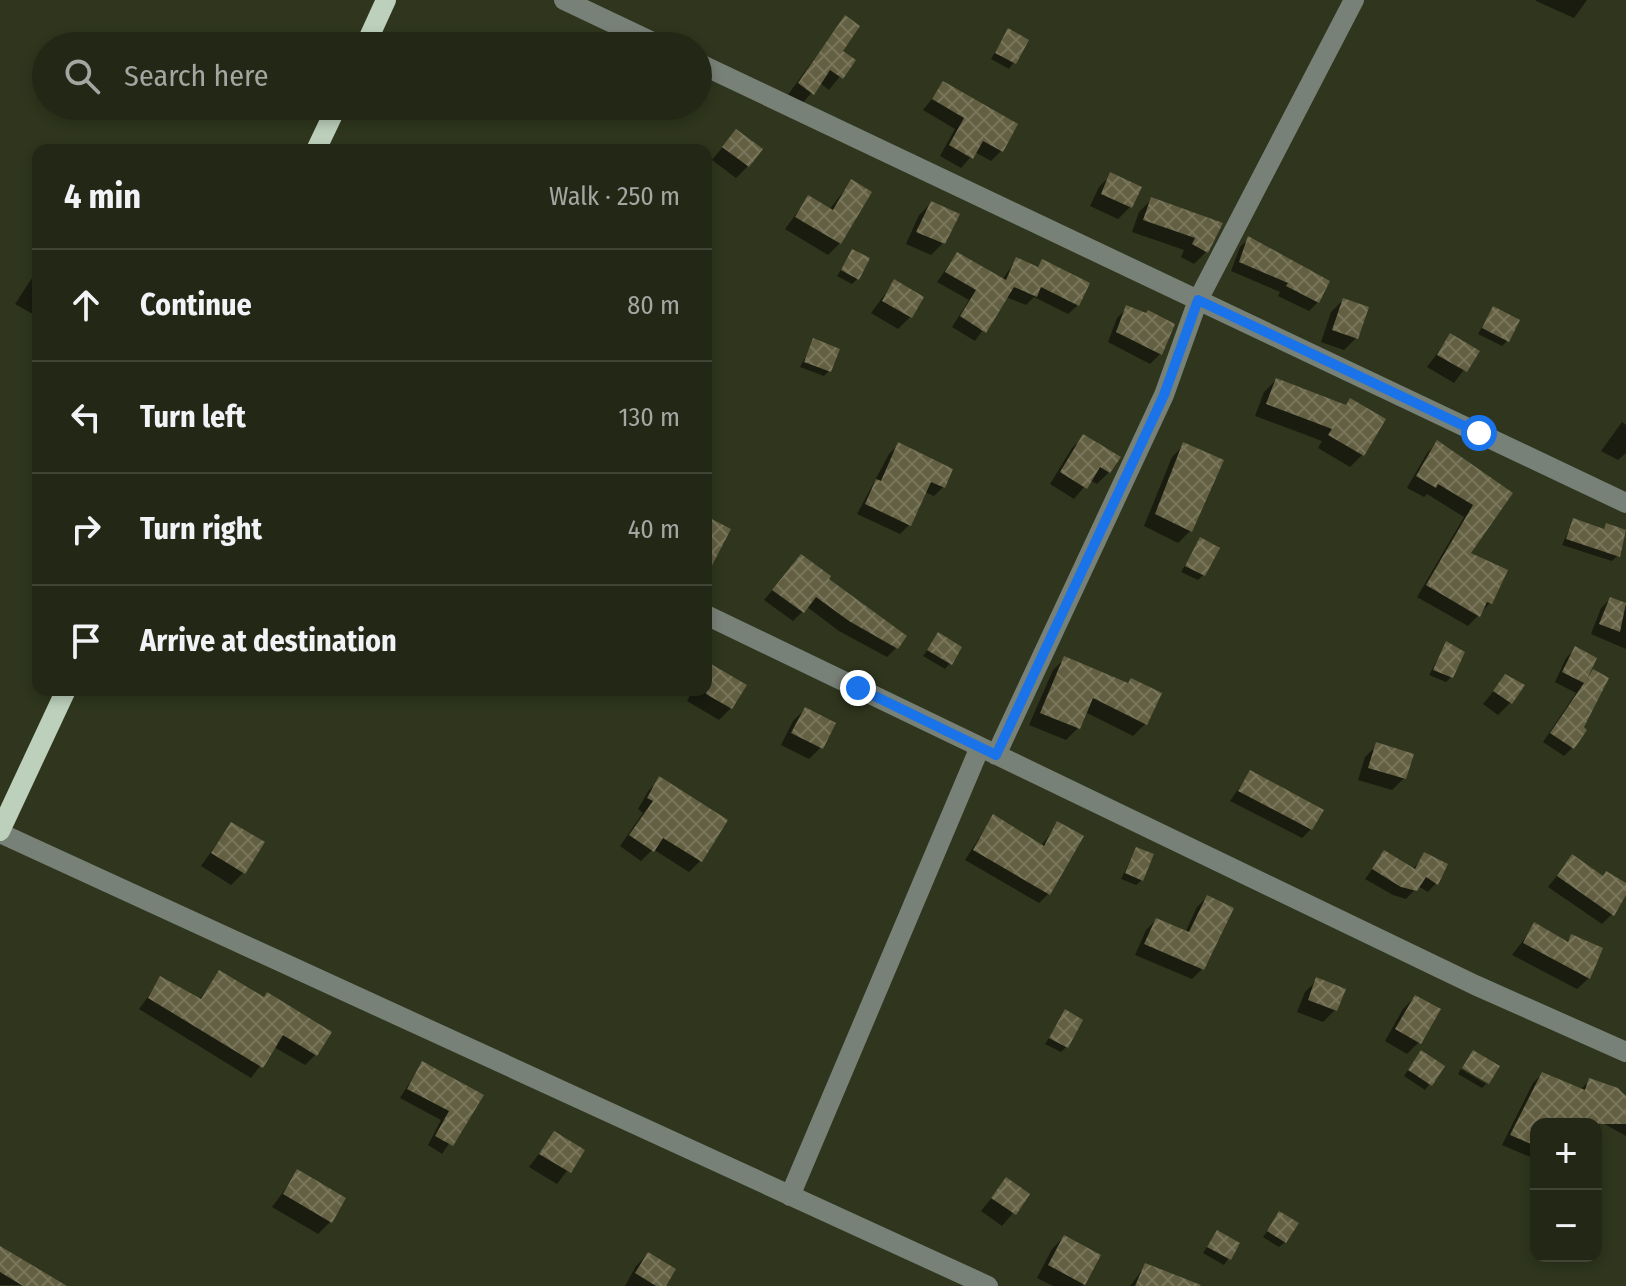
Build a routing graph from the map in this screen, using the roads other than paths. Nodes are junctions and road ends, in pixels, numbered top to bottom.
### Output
1 (386, 0) edge
2 (564, 0) edge
3 (1354, 0) edge
4 (371, 32) edge
5 (631, 32) edge
6 (712, 70) edge
7 (330, 120) edge
8 (319, 144) edge
9 (1198, 300) junction
10 (1626, 503) edge
11 (712, 618) edge
12 (63, 696) edge
13 (988, 751) junction
14 (0, 832) edge
15 (1626, 1052) edge
16 (790, 1196) junction
17 (988, 1286) edge

1 - 4 main road
2 - 5 street
3 - 9 street
6 - 9 street
7 - 8 main road
9 - 10 street
9 - 13 street
11 - 13 street
12 - 14 main road
13 - 15 street
13 - 16 street
14 - 16 street
16 - 17 street

